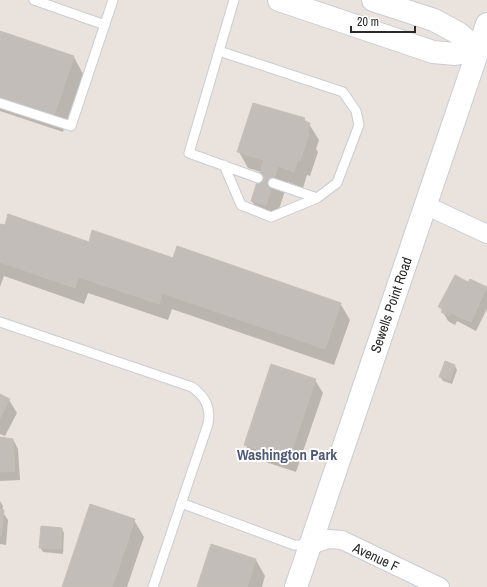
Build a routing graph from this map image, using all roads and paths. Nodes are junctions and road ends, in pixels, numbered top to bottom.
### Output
1 (34, 0) edge
2 (114, 0) edge
3 (234, 0) edge
4 (278, 0) edge
5 (373, 0) edge
6 (487, 24) edge
7 (105, 25) junction
8 (478, 50) junction
9 (219, 51) junction
10 (0, 103) edge
11 (224, 165) junction
12 (258, 178) dead end
13 (273, 183) dead end
14 (317, 198) junction
15 (425, 205) junction
16 (487, 234) edge
17 (0, 322) edge
18 (181, 503) junction
19 (311, 545) junction
20 (154, 587) edge
21 (296, 587) edge
22 (440, 587) edge

1 - 7 lane
2 - 7 lane
3 - 9 lane
4 - 8 main road
5 - 8 main road
6 - 8 main road, Sewells Point Road
7 - 10 lane
8 - 15 main road, Sewells Point Road
9 - 11 lane
9 - 14 lane
11 - 12 lane
11 - 14 lane
13 - 14 lane
15 - 16 street
15 - 19 main road, Sewells Point Road
17 - 18 lane
18 - 19 lane
18 - 20 lane
19 - 21 main road, Sewells Point Road
19 - 22 street, Avenue F

